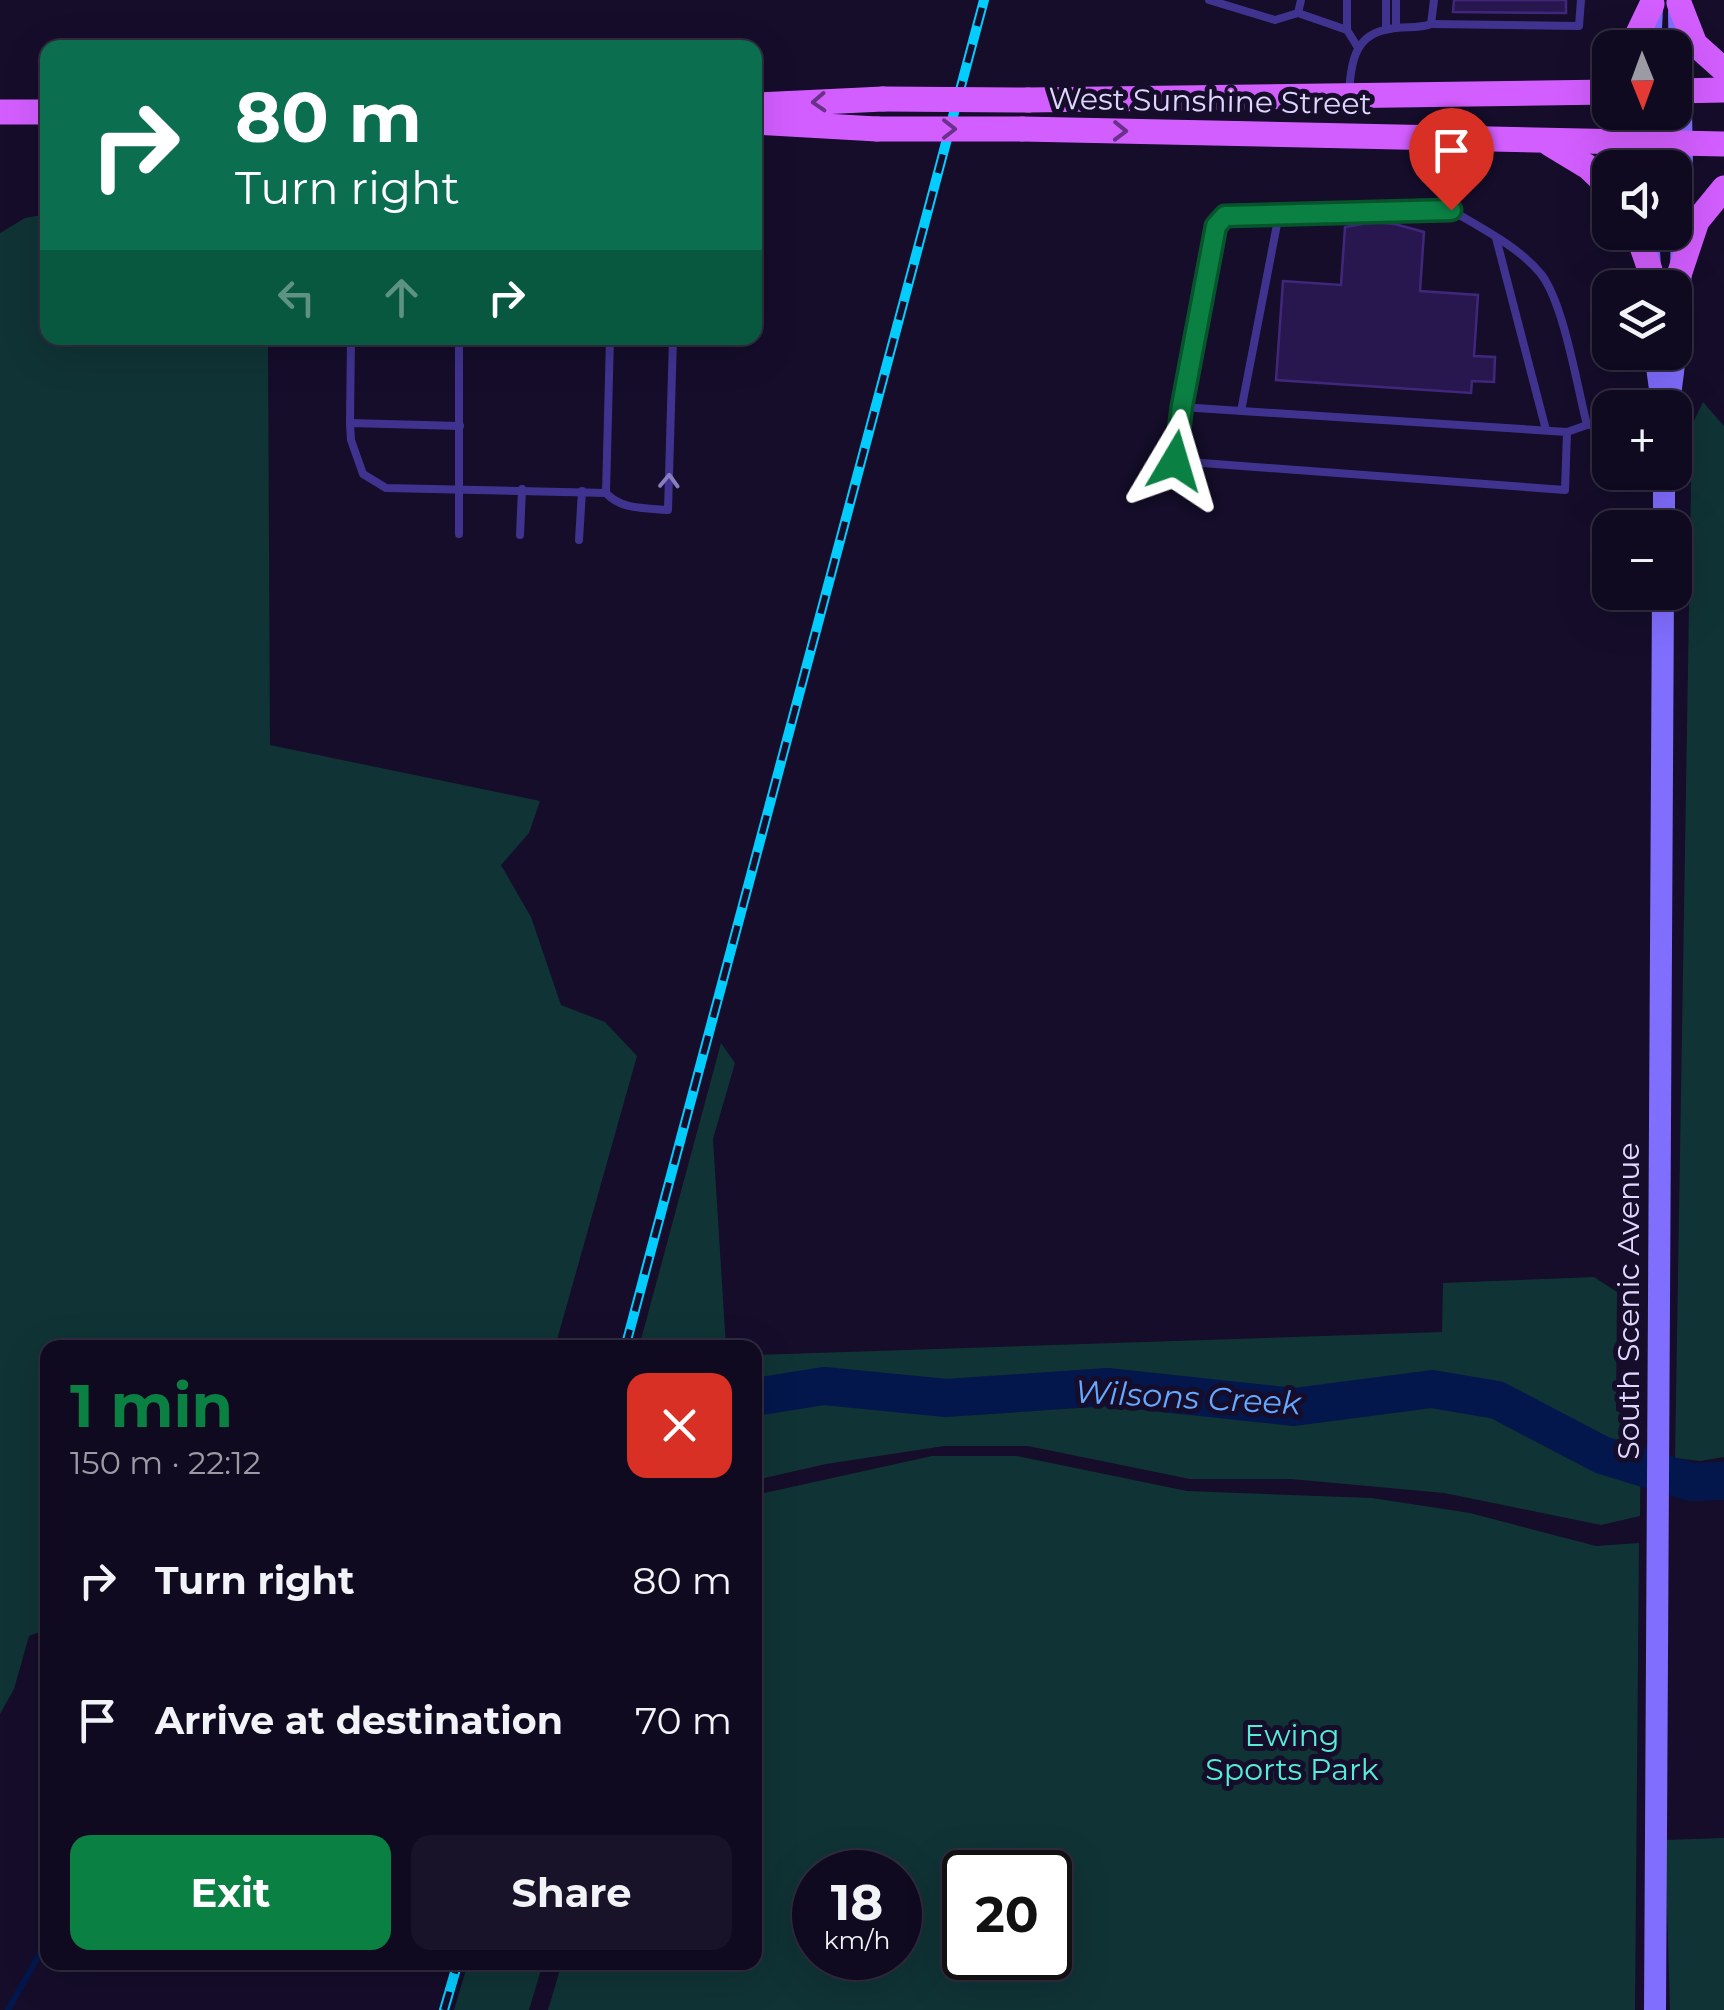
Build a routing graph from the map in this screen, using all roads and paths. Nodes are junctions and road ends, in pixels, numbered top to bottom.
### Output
1 (1209, 0) edge
2 (1301, 0) edge
3 (1347, 0) edge
4 (1386, 0) edge
5 (1396, 0) edge
6 (1434, 0) edge
7 (1581, 0) edge
8 (1652, 2) edge
9 (1679, 2) edge
10 (1298, 13) junction
11 (1431, 24) junction
12 (1391, 28) junction
13 (1346, 30) junction
14 (1639, 30) edge
15 (1651, 30) edge
16 (1679, 30) edge
17 (1357, 46) junction
18 (1724, 70) edge
19 (1592, 88) edge
20 (1692, 90) edge
21 (1724, 90) edge
22 (1592, 93) edge
23 (1349, 94) junction
24 (1570, 94) junction
25 (762, 106) edge
26 (0, 112) edge
27 (40, 112) edge
28 (762, 122) edge
29 (1680, 130) edge
30 (1452, 139) junction
31 (1545, 142) junction
32 (1681, 144) junction
33 (1724, 144) edge
34 (1604, 150) edge
35 (1665, 150) edge
36 (1592, 172) edge
37 (1724, 188) edge
38 (1451, 210) junction
39 (1279, 214) junction
40 (1496, 238) junction
41 (1680, 270) edge
42 (1681, 270) edge
43 (351, 345) edge
44 (459, 345) edge
45 (610, 345) edge
46 (673, 345) edge
47 (1182, 406) junction
48 (1241, 410) junction
49 (350, 423) junction
50 (1587, 425) junction
51 (1592, 425) edge
52 (460, 426) junction
53 (1546, 430) junction
54 (1567, 432) junction
55 (460, 489) junction
56 (522, 489) junction
57 (582, 491) junction
58 (606, 493) junction
59 (458, 534) dead end
60 (520, 535) dead end
61 (579, 540) dead end
62 (1663, 610) edge
63 (1655, 2010) edge

1 - 10 lane
2 - 10 lane
3 - 13 lane
4 - 12 lane
5 - 12 lane
6 - 11 lane
7 - 11 lane
8 - 14 main road
8 - 15 main road
9 - 16 main road
9 - 18 main road
10 - 13 lane
11 - 12 lane
12 - 17 lane
13 - 17 lane
17 - 23 lane
19 - 24 main road
20 - 21 main road
22 - 24 main road, West Sunshine Street
23 - 24 main road, West Sunshine Street
23 -> 25 main road, West Sunshine Street, bridge
26 - 27 main road
28 -> 30 main road, West Sunshine Street, bridge
29 - 32 main road
30 - 31 main road, West Sunshine Street
30 - 38 lane
31 - 34 main road, West Sunshine Street
31 - 36 main road
32 - 33 main road, West Sunshine Street
32 - 35 main road, West Sunshine Street
32 - 41 main road
37 - 42 main road
38 - 39 lane
38 - 40 lane
39 - 47 lane
39 - 48 lane
40 - 50 lane
40 - 53 lane
43 - 49 lane
44 - 52 lane
45 - 58 lane
58 -> 46 lane
47 - 48 lane
47 - 54 lane
48 - 53 lane
49 - 52 lane
49 - 55 lane
50 - 51 lane
50 - 54 lane
52 - 55 lane
53 - 54 lane
55 - 56 lane
55 - 59 lane
56 - 57 lane
56 - 60 lane
57 - 58 lane
57 - 61 lane
62 - 63 main road, South Scenic Avenue

